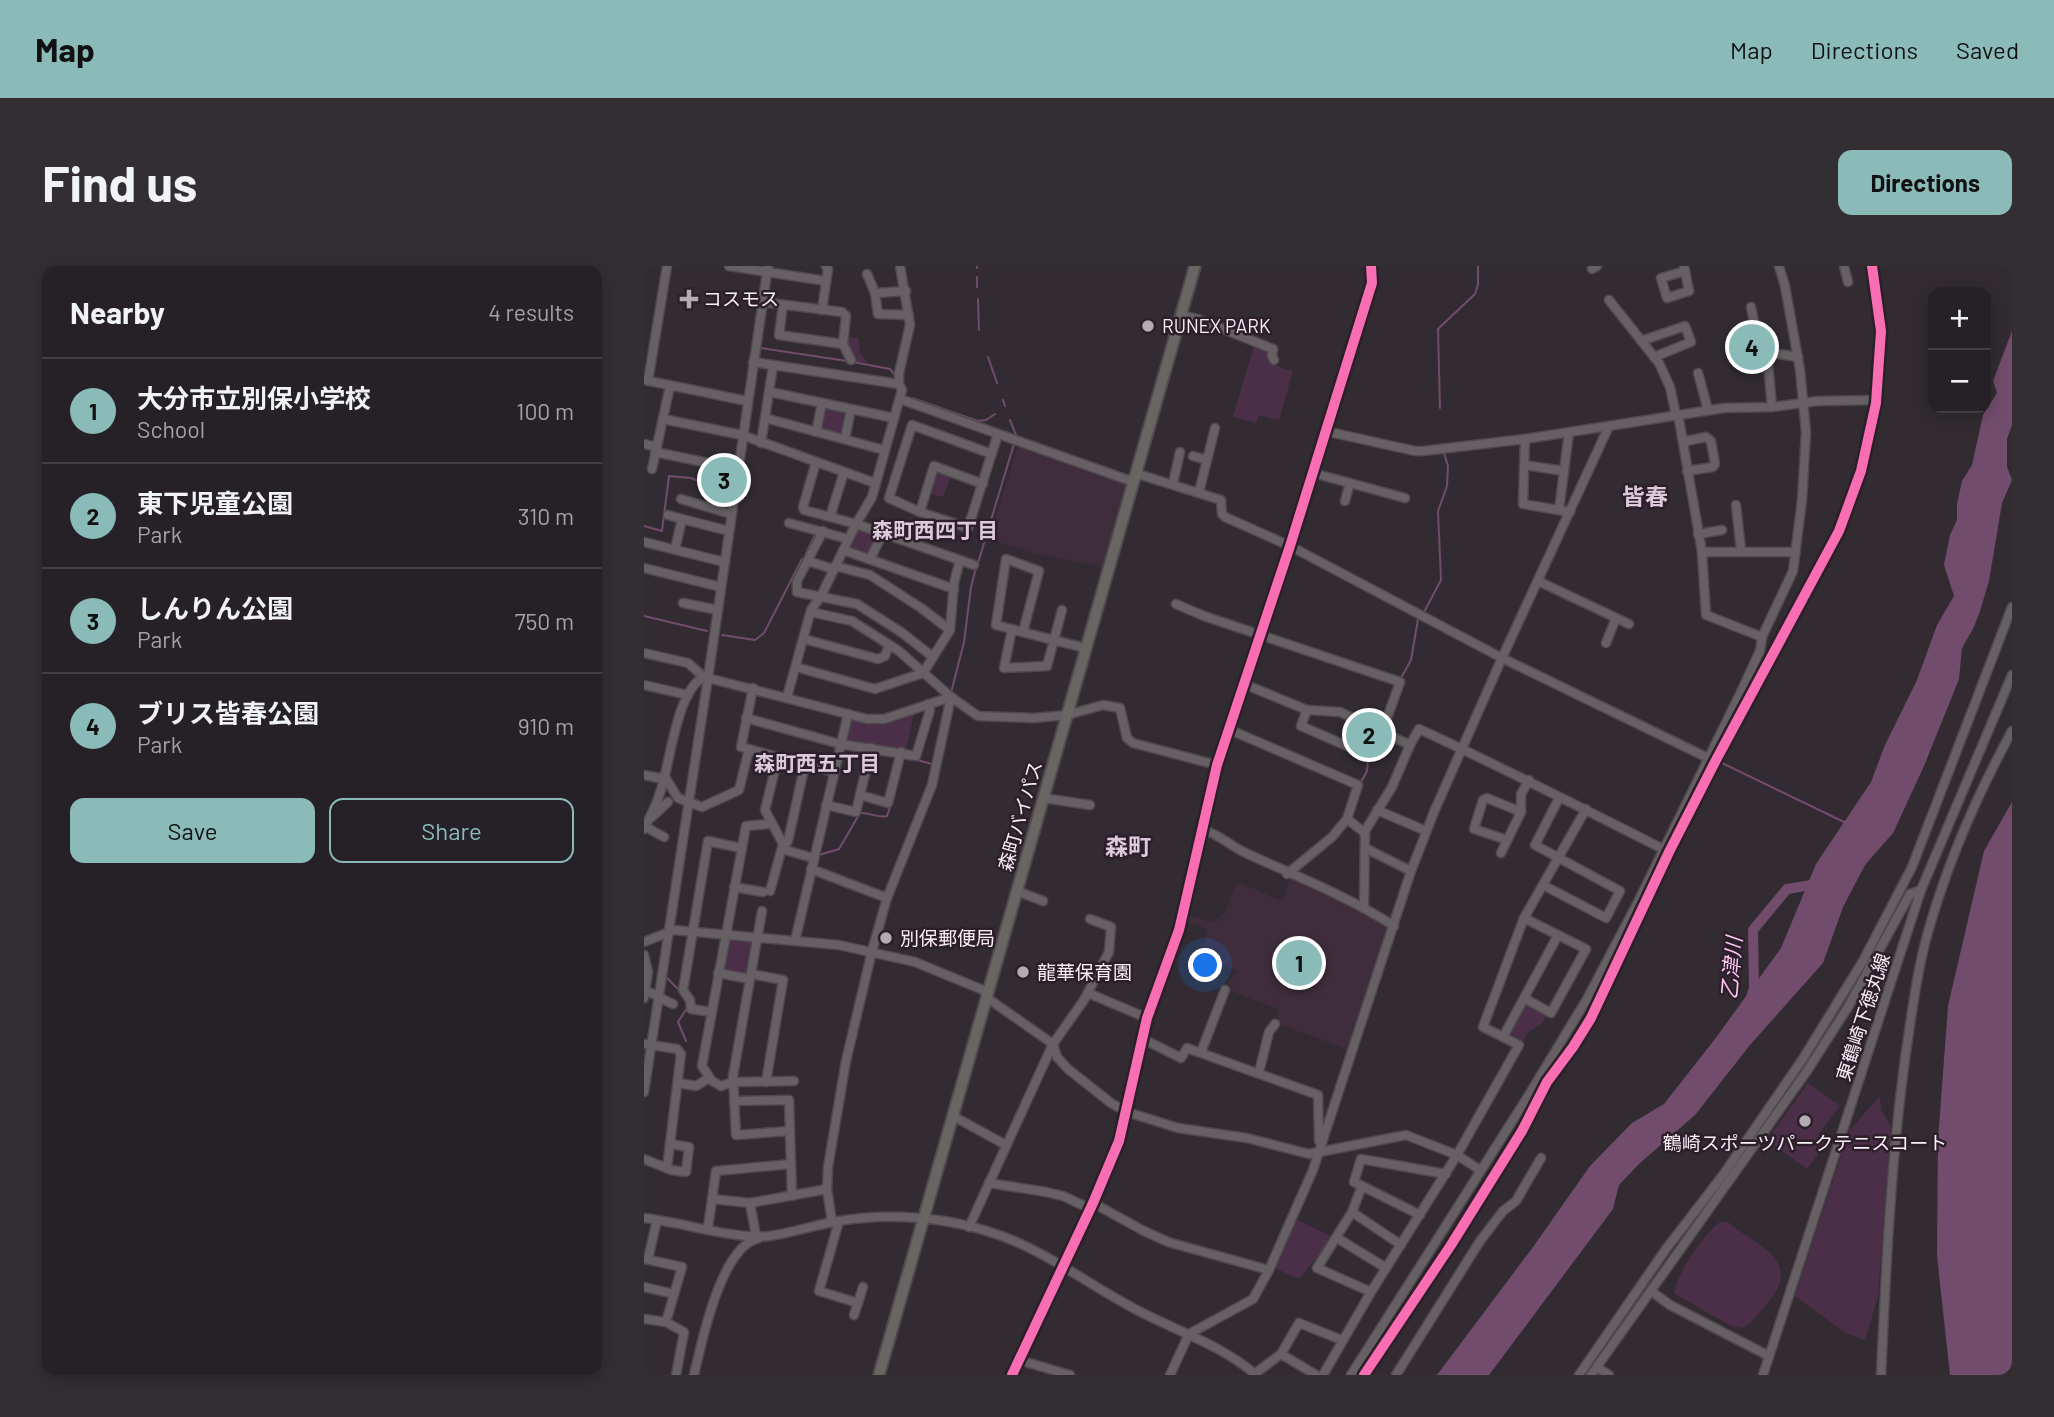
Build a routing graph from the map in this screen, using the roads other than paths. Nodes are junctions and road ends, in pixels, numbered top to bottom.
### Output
1 (667, 266) edge
2 (729, 266) edge
3 (788, 266) edge
4 (826, 266) edge
5 (900, 266) edge
6 (1195, 266) edge
7 (1371, 266) edge
8 (1779, 266) edge
9 (1844, 266) edge
10 (1872, 266) edge
11 (767, 269) edge
12 (867, 274) dead end
13 (787, 276) junction
14 (826, 281) junction
15 (1849, 282) dead end
16 (906, 291) junction
17 (875, 293) junction
18 (1609, 300) dead end
19 (762, 302) junction
20 (783, 305) junction
21 (1751, 307) dead end
22 (822, 310) junction
23 (909, 315) junction
24 (1181, 315) junction
25 (1642, 341) junction
26 (843, 344) junction
27 (1767, 352) junction
28 (1654, 357) junction
29 (1798, 357) junction
30 (851, 360) dead end
31 (1274, 360) dead end
32 (753, 362) junction
33 (774, 366) junction
34 (1698, 373) dead end
35 (646, 381) edge
36 (899, 384) junction
37 (670, 386) junction
38 (770, 392) junction
39 (900, 399) junction
40 (1877, 400) junction
41 (747, 401) junction
42 (822, 403) junction
43 (1804, 404) junction
44 (1772, 407) junction
45 (851, 409) junction
46 (1708, 410) junction
47 (1677, 414) junction
48 (765, 418) junction
49 (894, 418) junction
50 (663, 419) junction
51 (1609, 426) junction
52 (1215, 428) dead end
53 (1325, 431) junction
54 (816, 432) junction
55 (1569, 432) junction
56 (999, 434) junction
57 (742, 435) junction
58 (1682, 438) junction
59 (845, 439) junction
60 (1525, 439) junction
61 (761, 443) junction
62 (644, 444) edge
63 (656, 450) junction
64 (884, 450) junction
65 (1180, 452) dead end
66 (992, 454) junction
67 (1193, 456) dead end
68 (1207, 460) junction
69 (816, 462) junction
70 (1524, 465) junction
71 (879, 466) junction
72 (652, 468) dead end
73 (737, 468) junction
74 (898, 471) junction
75 (1564, 471) junction
76 (1688, 471) junction
77 (844, 472) junction
78 (1313, 473) junction
79 (1135, 477) junction
80 (875, 483) junction
81 (1172, 483) junction
82 (1350, 483) junction
83 (983, 484) junction
84 (1199, 492) junction
85 (1405, 498) dead end
86 (681, 499) dead end
87 (1345, 500) dead end
88 (1736, 505) dead end
89 (1559, 510) junction
90 (920, 512) junction
91 (1570, 512) junction
92 (731, 514) junction
93 (668, 515) dead end
94 (830, 517) junction
95 (682, 519) junction
96 (789, 523) dead end
97 (856, 524) junction
98 (1722, 530) dead end
99 (729, 531) junction
100 (822, 531) junction
101 (883, 533) junction
102 (1698, 534) junction
103 (848, 539) junction
104 (644, 542) edge
105 (1290, 546) junction
106 (675, 549) junction
107 (843, 550) junction
108 (1741, 550) junction
109 (1702, 552) junction
110 (1796, 552) junction
111 (870, 559) junction
112 (960, 560) junction
113 (808, 561) junction
114 (724, 562) junction
115 (974, 565) dead end
116 (644, 568) edge
117 (834, 568) junction
118 (1538, 581) junction
119 (721, 586) junction
120 (954, 589) junction
121 (821, 596) junction
122 (843, 600) junction
123 (683, 603) dead end
124 (1176, 604) dead end
125 (2012, 607) edge
126 (718, 610) junction
127 (1062, 610) dead end
128 (811, 612) junction
129 (1616, 618) junction
130 (844, 619) junction
131 (1629, 624) dead end
132 (1012, 629) junction
133 (950, 630) junction
134 (1023, 632) junction
135 (1261, 633) junction
136 (1762, 637) junction
137 (804, 639) junction
138 (1054, 640) junction
139 (1606, 642) dead end
140 (889, 645) junction
141 (1086, 648) junction
142 (644, 653) edge
143 (933, 657) junction
144 (1502, 657) junction
145 (796, 667) junction
146 (1763, 672) junction
147 (923, 673) junction
148 (706, 677) junction
149 (2011, 679) edge
150 (1244, 684) junction
151 (644, 685) edge
152 (753, 688) junction
153 (1741, 692) junction
154 (688, 695) junction
155 (951, 697) junction
156 (787, 698) junction
157 (928, 704) junction
158 (1307, 710) junction
159 (848, 714) junction
160 (1067, 715) junction
161 (746, 718) junction
162 (1365, 724) junction
163 (1228, 729) junction
164 (2012, 731) edge
165 (1382, 732) junction
166 (840, 744) junction
167 (1410, 745) junction
168 (871, 748) junction
169 (749, 749) junction
170 (1462, 749) junction
171 (901, 752) junction
172 (778, 757) junction
173 (1708, 758) junction
174 (806, 764) junction
175 (1217, 765) junction
176 (833, 772) junction
177 (644, 775) edge
178 (665, 777) junction
179 (1529, 780) junction
180 (860, 795) junction
181 (1044, 798) junction
182 (1559, 798) junction
183 (668, 802) dead end
184 (689, 804) junction
185 (826, 805) junction
186 (1090, 805) dead end
187 (1586, 809) junction
188 (1377, 810) junction
189 (1521, 812) junction
190 (1348, 819) junction
191 (768, 824) dead end
192 (646, 825) edge
193 (1201, 829) junction
194 (1426, 831) junction
195 (1365, 833) junction
196 (664, 837) dead end
197 (1507, 840) junction
198 (741, 848) junction
199 (1365, 848) junction
200 (782, 849) junction
201 (1662, 849) junction
202 (1501, 853) dead end
203 (1559, 856) junction
204 (813, 858) junction
205 (811, 869) junction
206 (1411, 871) junction
207 (1287, 874) junction
208 (1544, 885) junction
209 (734, 887) junction
210 (1921, 890) junction
211 (1017, 891) junction
212 (887, 898) junction
213 (1043, 901) dead end
214 (1363, 908) junction
215 (762, 911) dead end
216 (1524, 918) junction
217 (1090, 919) dead end
218 (1394, 926) junction
219 (670, 931) junction
220 (693, 932) junction
221 (725, 935) junction
222 (1558, 935) junction
223 (757, 938) junction
224 (796, 941) junction
225 (644, 942) edge
226 (872, 951) junction
227 (644, 955) edge
228 (718, 973) junction
229 (750, 977) junction
230 (1225, 990) dead end
231 (985, 993) junction
232 (1087, 993) junction
233 (645, 995) edge
234 (659, 995) junction
235 (1524, 998) junction
236 (674, 1004) dead end
237 (711, 1012) junction
238 (1147, 1018) junction
239 (1275, 1024) dead end
240 (1503, 1037) junction
241 (1143, 1039) junction
242 (647, 1044) edge
243 (1053, 1044) junction
244 (1200, 1052) junction
245 (1259, 1072) junction
246 (709, 1078) junction
247 (793, 1081) dead end
248 (733, 1082) junction
249 (766, 1082) junction
250 (678, 1083) junction
251 (644, 1092) edge
252 (734, 1101) junction
253 (1127, 1112) junction
254 (953, 1116) junction
255 (790, 1131) junction
256 (670, 1144) junction
257 (1006, 1145) junction
258 (1319, 1150) junction
259 (1457, 1155) junction
260 (1541, 1158) dead end
261 (644, 1159) edge
262 (791, 1164) junction
263 (667, 1168) junction
264 (1480, 1170) junction
265 (1446, 1174) junction
266 (989, 1183) junction
267 (1362, 1186) junction
268 (827, 1189) junction
269 (792, 1196) junction
270 (712, 1199) junction
271 (750, 1203) junction
272 (1092, 1206) junction
273 (1352, 1212) junction
274 (1420, 1215) junction
275 (644, 1218) edge
276 (924, 1218) junction
277 (657, 1220) junction
278 (836, 1222) junction
279 (969, 1227) junction
280 (708, 1228) junction
281 (755, 1236) junction
282 (769, 1236) junction
283 (1337, 1238) junction
284 (1401, 1245) junction
285 (646, 1259) edge
286 (1064, 1266) junction
287 (1386, 1268) junction
288 (1269, 1270) junction
289 (644, 1287) edge
290 (863, 1287) dead end
291 (1651, 1291) junction
292 (1371, 1292) junction
293 (674, 1294) junction
294 (858, 1303) junction
295 (855, 1315) dead end
296 (644, 1318) edge
297 (666, 1322) junction
298 (1189, 1334) junction
299 (1342, 1340) junction
300 (1281, 1354) junction
301 (1769, 1356) junction
302 (1019, 1360) junction
303 (1597, 1367) junction
304 (676, 1375) edge
305 (694, 1375) edge
306 (879, 1375) edge
307 (1012, 1375) edge
308 (1070, 1375) edge
309 (1170, 1375) edge
310 (1255, 1375) edge
311 (1316, 1375) edge
312 (1322, 1375) edge
313 (1351, 1375) edge
314 (1364, 1375) edge
315 (1396, 1375) edge
316 (1579, 1375) edge
317 (1591, 1375) edge
318 (1609, 1375) edge
319 (1763, 1375) edge
320 (1881, 1375) edge

1 - 35 street
2 - 11 street
3 - 13 street
4 - 14 street
5 - 16 street
6 - 24 main road, 森町バイパス
7 - 53 street
8 - 29 street
9 - 15 street
10 - 40 street
11 - 13 street
11 - 19 street
12 - 17 street
13 - 14 street
14 - 22 street
16 - 17 street
16 - 23 street
17 - 23 street
18 - 25 street
19 - 20 street
19 - 32 street
20 - 22 street
20 - 26 street
21 - 27 street
22 - 26 street
23 - 36 street
24 - 31 street
24 - 79 main road, 森町バイパス
25 - 28 street
25 - 28 street
26 - 30 street
27 - 29 street
27 - 44 street
28 - 47 street
29 - 43 street
32 - 33 street
32 - 41 street
33 - 36 street
33 - 38 street
34 - 46 street
35 - 37 street
36 - 39 street
37 - 41 street
37 - 50 street
38 - 42 street
38 - 48 street
39 - 49 street
39 - 56 street
40 - 43 street
40 - 146 street
41 - 57 street
42 - 45 street
42 - 54 street
43 - 44 street
43 - 110 street
44 - 46 street
45 - 49 street
45 - 59 street
46 - 47 street
47 - 51 street
47 - 58 street
48 - 54 street
48 - 61 street
49 - 64 street
50 - 57 street
50 - 63 street
51 - 55 street
51 - 91 street
52 - 68 street
53 - 60 street
53 - 78 street
54 - 59 street
55 - 60 street
55 - 75 street
56 - 66 street
56 - 79 street
57 - 61 street
57 - 73 street
58 - 76 street
58 - 76 street
59 - 64 street
60 - 70 street
61 - 69 street
62 - 63 street
63 - 72 street
63 - 73 street
64 - 71 street
65 - 81 street
66 - 74 street
66 - 83 street
67 - 68 street
68 - 84 street
69 - 77 street
69 - 94 street
70 - 75 street
70 - 89 street
71 - 74 street
71 - 80 street
73 - 92 street
74 - 90 street
75 - 89 street
76 - 102 street
77 - 80 street
77 - 94 street
78 - 82 street
78 - 105 street
79 - 81 street
79 - 141 main road, 森町バイパス
80 - 97 street
81 - 84 street
82 - 85 street
82 - 87 street
83 - 90 street
83 - 90 street
84 - 105 street
86 - 92 street
88 - 108 street
89 - 91 street
91 - 118 street
92 - 99 street
93 - 95 street
94 - 97 street
95 - 99 street
95 - 106 street
96 - 100 street
97 - 101 street
97 - 103 street
98 - 102 street
99 - 114 street
100 - 103 street
100 - 113 street
101 - 111 street
101 - 112 street
102 - 109 street
103 - 107 street
104 - 106 street
105 - 135 street
105 - 144 street
106 - 114 street
107 - 111 street
107 - 117 street
108 - 109 street
108 - 110 street
109 - 136 street
110 - 136 street
111 - 120 street
112 - 115 street
112 - 120 street
113 - 117 street
113 - 121 street
114 - 119 street
116 - 119 street
117 - 121 street
117 - 133 street
118 - 129 street
118 - 144 street
119 - 126 street
120 - 133 street
121 - 122 street
121 - 128 street
122 - 130 street
122 - 143 street
123 - 126 street
124 - 135 street
125 - 316 street
126 - 148 street
127 - 138 street
128 - 130 street
128 - 137 street
129 - 131 street
129 - 139 street
130 - 140 street
132 - 134 street
132 - 134 street
132 - 138 street
133 - 143 street
134 - 138 street
135 - 150 street
135 - 165 street
136 - 153 street
137 - 140 street
137 - 145 street
138 - 141 street
140 - 147 street
141 - 160 main road, 森町バイパス
142 - 148 street
143 - 147 street
144 - 170 street
144 - 173 street
145 - 147 street
145 - 156 street
146 - 153 street
146 - 314 street
147 - 155 street
148 - 152 street
148 - 154 street
148 - 184 street
149 - 210 street, 東鶴崎下徳丸線
150 - 158 street
150 - 163 street
151 - 154 street
152 - 156 street
152 - 161 street
153 - 173 street
154 - 178 street
155 - 157 street
155 - 160 street
155 - 212 street
156 - 159 street
157 - 159 street
157 - 171 street
158 - 162 street
158 - 162 street
159 - 166 street
160 - 175 street
160 - 181 main road, 森町バイパス
161 - 166 street
161 - 169 street
162 - 165 street
163 - 175 street
163 - 190 street
164 - 320 street
165 - 167 street
166 - 168 street
166 - 176 street
167 - 170 street
167 - 188 street
168 - 171 street
168 - 180 street
169 - 172 street
169 - 184 street
170 - 179 street
170 - 194 street
171 - 180 street
172 - 174 street
172 - 200 street
173 - 201 street
174 - 176 street
174 - 200 street
175 - 193 street
176 - 185 street
177 - 178 street
178 - 184 street
178 - 192 street
179 - 182 street
179 - 189 street
180 - 185 street
181 - 186 street
181 - 211 main road, 森町バイパス
182 - 187 street
182 - 203 street
183 - 192 street
184 - 219 street
185 - 204 street
187 - 201 street
187 - 203 street
188 - 194 street
188 - 195 street
189 - 197 street
189 - 197 street
190 - 195 street
190 - 207 street
191 - 198 street
192 - 196 street
193 - 207 street
193 - 238 street
194 - 206 street
195 - 199 street
197 - 202 street
198 - 209 street
198 - 220 street
199 - 206 street
199 - 214 street
200 - 204 street
200 - 209 street
201 - 264 street
203 - 208 street
203 - 208 street
204 - 205 street
205 - 212 street
205 - 224 street
206 - 218 street
207 - 214 street
208 - 216 street
209 - 221 street
210 - 291 street
210 - 301 street, 東鶴崎下徳丸線
211 - 213 street
211 - 231 main road, 森町バイパス
212 - 226 street
214 - 218 street
215 - 223 street
216 - 222 street
216 - 240 street
217 - 232 street
218 - 258 street
219 - 220 street
219 - 225 street
219 - 234 street
220 - 221 street
220 - 237 street
221 - 223 street
221 - 228 street
222 - 235 street
222 - 235 street
223 - 224 street
223 - 229 street
224 - 226 street
226 - 231 street
226 - 268 street
227 - 233 street
228 - 229 street
228 - 237 street
229 - 248 street
229 - 249 street
230 - 244 street
231 - 243 street
231 - 254 main road, 森町バイパス
232 - 238 street
232 - 243 street
233 - 234 street
234 - 236 street
234 - 242 street
235 - 240 street
237 - 246 street
238 - 241 street
239 - 245 street
240 - 259 street
241 - 244 street
241 - 253 street
242 - 250 street
242 - 251 street
243 - 253 street
243 - 257 street
244 - 245 street
245 - 258 street
246 - 248 street
246 - 250 street
247 - 249 street
248 - 249 street
248 - 252 street
250 - 256 street
252 - 255 street
252 - 255 street
253 - 258 street
253 - 272 street
254 - 257 street
254 - 276 main road, 森町バイパス
255 - 262 street
256 - 263 street
256 - 263 street
257 - 266 street
258 - 259 street
258 - 288 street
259 - 264 street
259 - 265 street
260 - 315 street
261 - 263 street
262 - 269 street
262 - 270 street
264 - 313 street
265 - 267 street
265 - 274 street
266 - 272 street
266 - 279 street
267 - 273 street
267 - 274 street
268 - 269 street
268 - 278 street
269 - 271 street
270 - 271 street
270 - 280 street
271 - 281 street
272 - 286 street
272 - 288 street
273 - 283 street
273 - 284 street
274 - 284 street
275 - 277 street
276 - 278 street
276 - 279 street
276 - 306 main road, 森町バイパス
277 - 280 street
277 - 285 street
278 - 282 street
278 - 294 street
279 - 286 street
280 - 281 street
281 - 282 street
282 - 305 street
283 - 287 street
283 - 292 street
284 - 287 street
285 - 293 street
286 - 298 street
286 - 302 street
287 - 292 street
288 - 298 street
289 - 293 street
290 - 294 street
291 - 301 street
291 - 303 street
292 - 299 street
293 - 297 street
294 - 295 street
296 - 297 street
297 - 304 street
298 - 309 street
298 - 310 street
299 - 300 street
299 - 312 street
300 - 310 street
300 - 311 street
301 - 319 street, 東鶴崎下徳丸線
302 - 307 street
302 - 308 street
303 - 317 street
303 - 318 street

